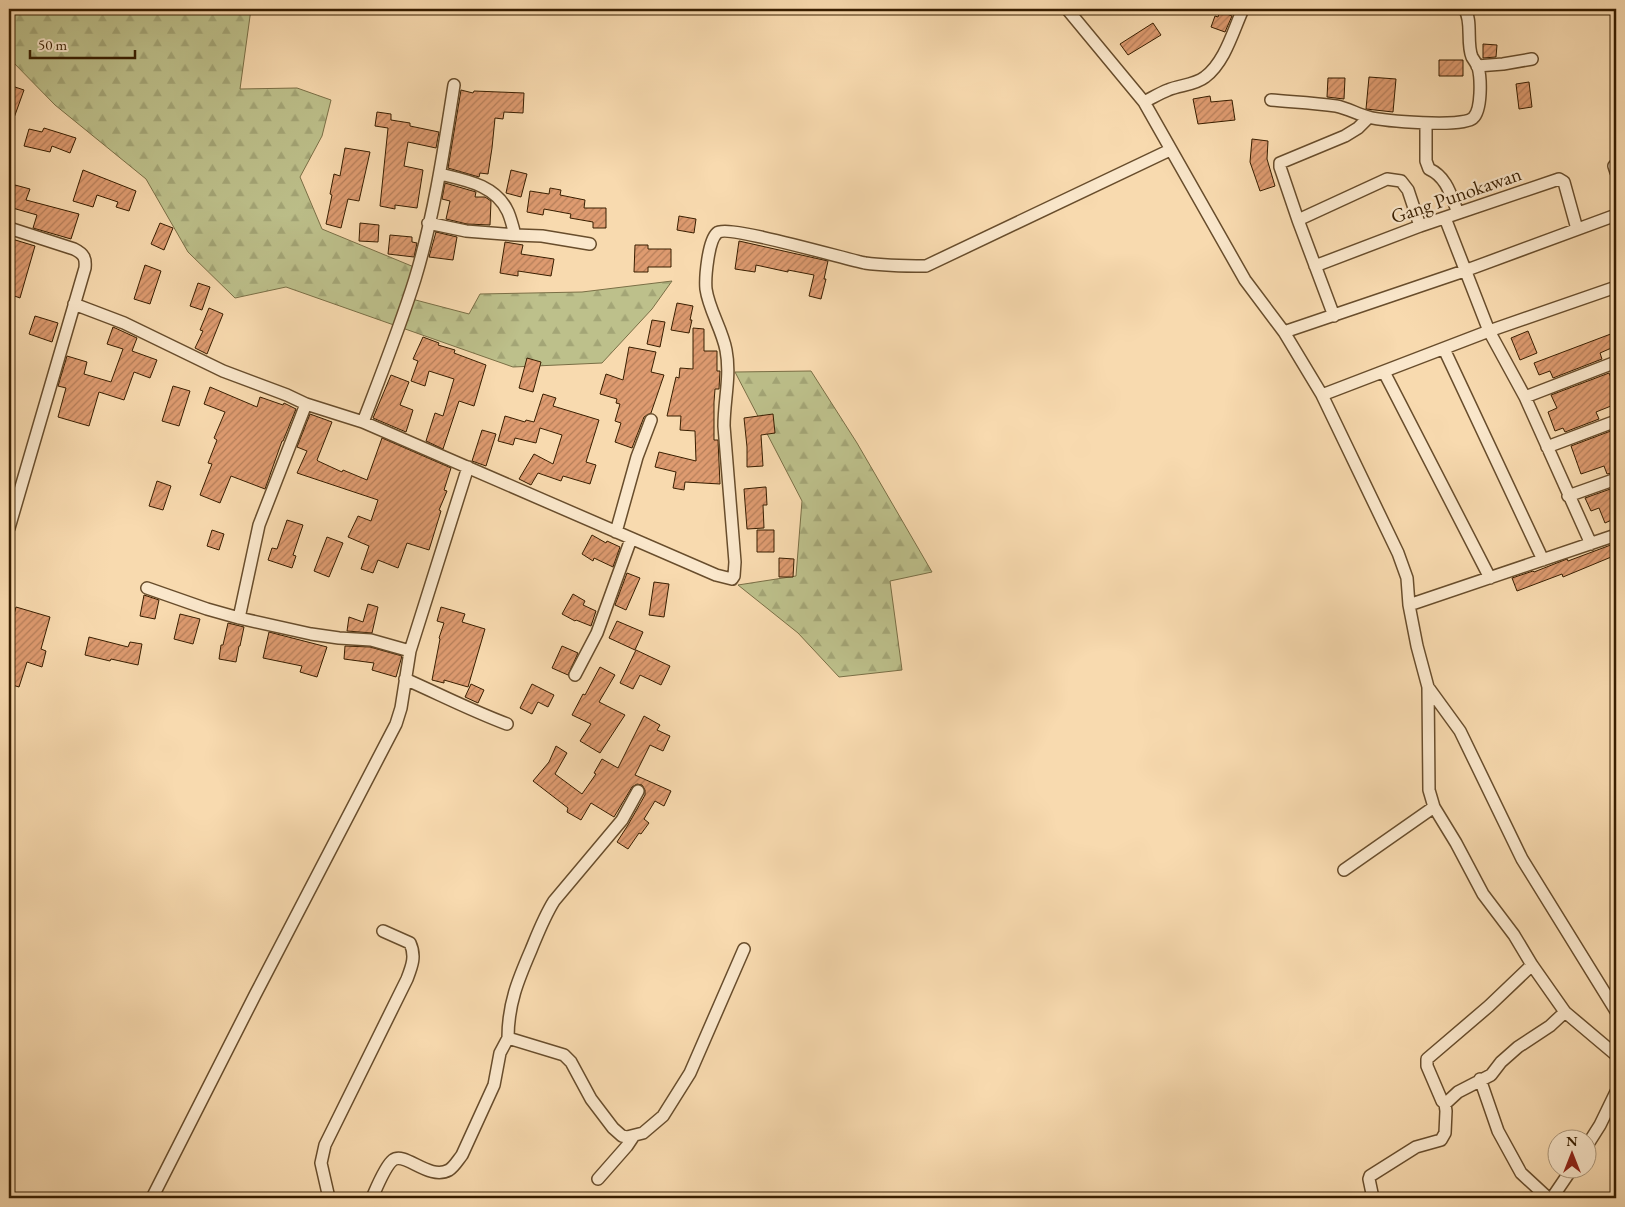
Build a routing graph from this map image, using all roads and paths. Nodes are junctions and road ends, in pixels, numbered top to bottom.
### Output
1 (1067, 9) edge
2 (1243, 9) edge
3 (1464, 9) edge
4 (1532, 59) dead end
5 (1477, 66) junction
6 (454, 84) dead end
7 (1272, 100) dead end
8 (1144, 102) junction
9 (1369, 117) junction
10 (1426, 122) junction
11 (1170, 150) junction
12 (440, 174) junction
13 (1458, 213) junction
14 (1616, 215) edge
15 (1445, 218) junction
16 (1298, 220) junction
17 (428, 223) junction
18 (1420, 226) junction
19 (9, 228) edge
20 (1577, 229) junction
21 (515, 235) junction
22 (590, 244) dead end
23 (1315, 266) junction
24 (1466, 270) junction
25 (1616, 287) edge
26 (74, 304) junction
27 (1334, 316) junction
28 (1490, 331) junction
29 (1284, 332) junction
30 (1444, 348) junction
31 (1616, 362) edge
32 (1384, 372) junction
33 (1322, 395) junction
34 (1525, 397) junction
35 (306, 404) junction
36 (652, 420) dead end
37 (1616, 421) edge
38 (363, 422) junction
39 (1547, 447) junction
40 (468, 467) junction
41 (1616, 479) edge
42 (1568, 496) junction
43 (9, 528) edge
44 (616, 532) junction
45 (1616, 535) edge
46 (631, 539) junction
47 (1591, 544) junction
48 (1543, 560) junction
49 (1490, 578) junction
50 (148, 588) dead end
51 (1409, 605) junction
52 (239, 618) junction
53 (410, 650) junction
54 (575, 675) dead end
55 (405, 679) junction
56 (1428, 687) junction
57 (507, 724) dead end
58 (638, 791) dead end
59 (1434, 807) junction
60 (1344, 870) dead end
61 (383, 931) dead end
62 (744, 949) dead end
63 (1532, 965) junction
64 (1616, 1011) edge
65 (1565, 1012) junction
66 (508, 1038) junction
67 (1616, 1054) edge
68 (1480, 1079) junction
69 (1616, 1092) edge
70 (1445, 1104) junction
71 (1597, 1130) edge
72 (633, 1137) junction
73 (598, 1179) dead end
74 (1564, 1180) edge
75 (152, 1198) edge
76 (329, 1198) edge
77 (372, 1198) edge
78 (1373, 1198) edge
79 (1548, 1198) edge
80 (1552, 1198) edge

1 - 8 street
2 - 8 street
3 - 5 street
4 - 5 street
5 - 10 street
6 - 12 street
7 - 9 street
8 - 11 street
9 - 10 street
9 - 16 street
10 - 13 street
11 - 29 street
11 - 46 street
12 - 17 street
12 - 21 street
13 - 15 street, Gang Punokawan
13 - 20 street, Gang Punokawan
14 - 20 street
15 - 18 street, Gang Punokawan
15 - 24 street
16 - 18 street
16 - 23 street
17 - 21 street
17 - 38 street
18 - 23 street, Gang Punokawan
19 - 26 street
20 - 24 street
21 - 22 street
23 - 27 street
24 - 27 street
24 - 28 street
25 - 28 street
26 - 35 street
26 - 43 street
27 - 29 street
28 - 30 street
28 - 34 street
29 - 33 street
30 - 32 street
30 - 48 street
31 - 34 street
32 - 33 street
32 - 49 street
33 - 51 street
34 - 39 street
35 - 38 street
35 - 52 street
36 - 44 street
37 - 39 street
38 - 40 street
39 - 42 street
40 - 44 street
40 - 53 street
41 - 42 street
42 - 47 street
44 - 46 street
45 - 47 street
46 - 54 street
47 - 48 street
48 - 49 street
49 - 51 street
50 - 52 street
51 - 56 street
52 - 53 street
53 - 55 street
55 - 57 street
55 - 75 street
56 - 59 street
56 - 64 street
58 - 66 street
59 - 60 street
59 - 63 street
61 - 76 street
62 - 72 street
63 - 65 street
63 - 70 street
65 - 67 street
65 - 68 street
66 - 72 street
66 - 77 street
68 - 70 street
68 - 79 street
69 - 71 street
70 - 78 street
72 - 73 street
74 - 80 street

